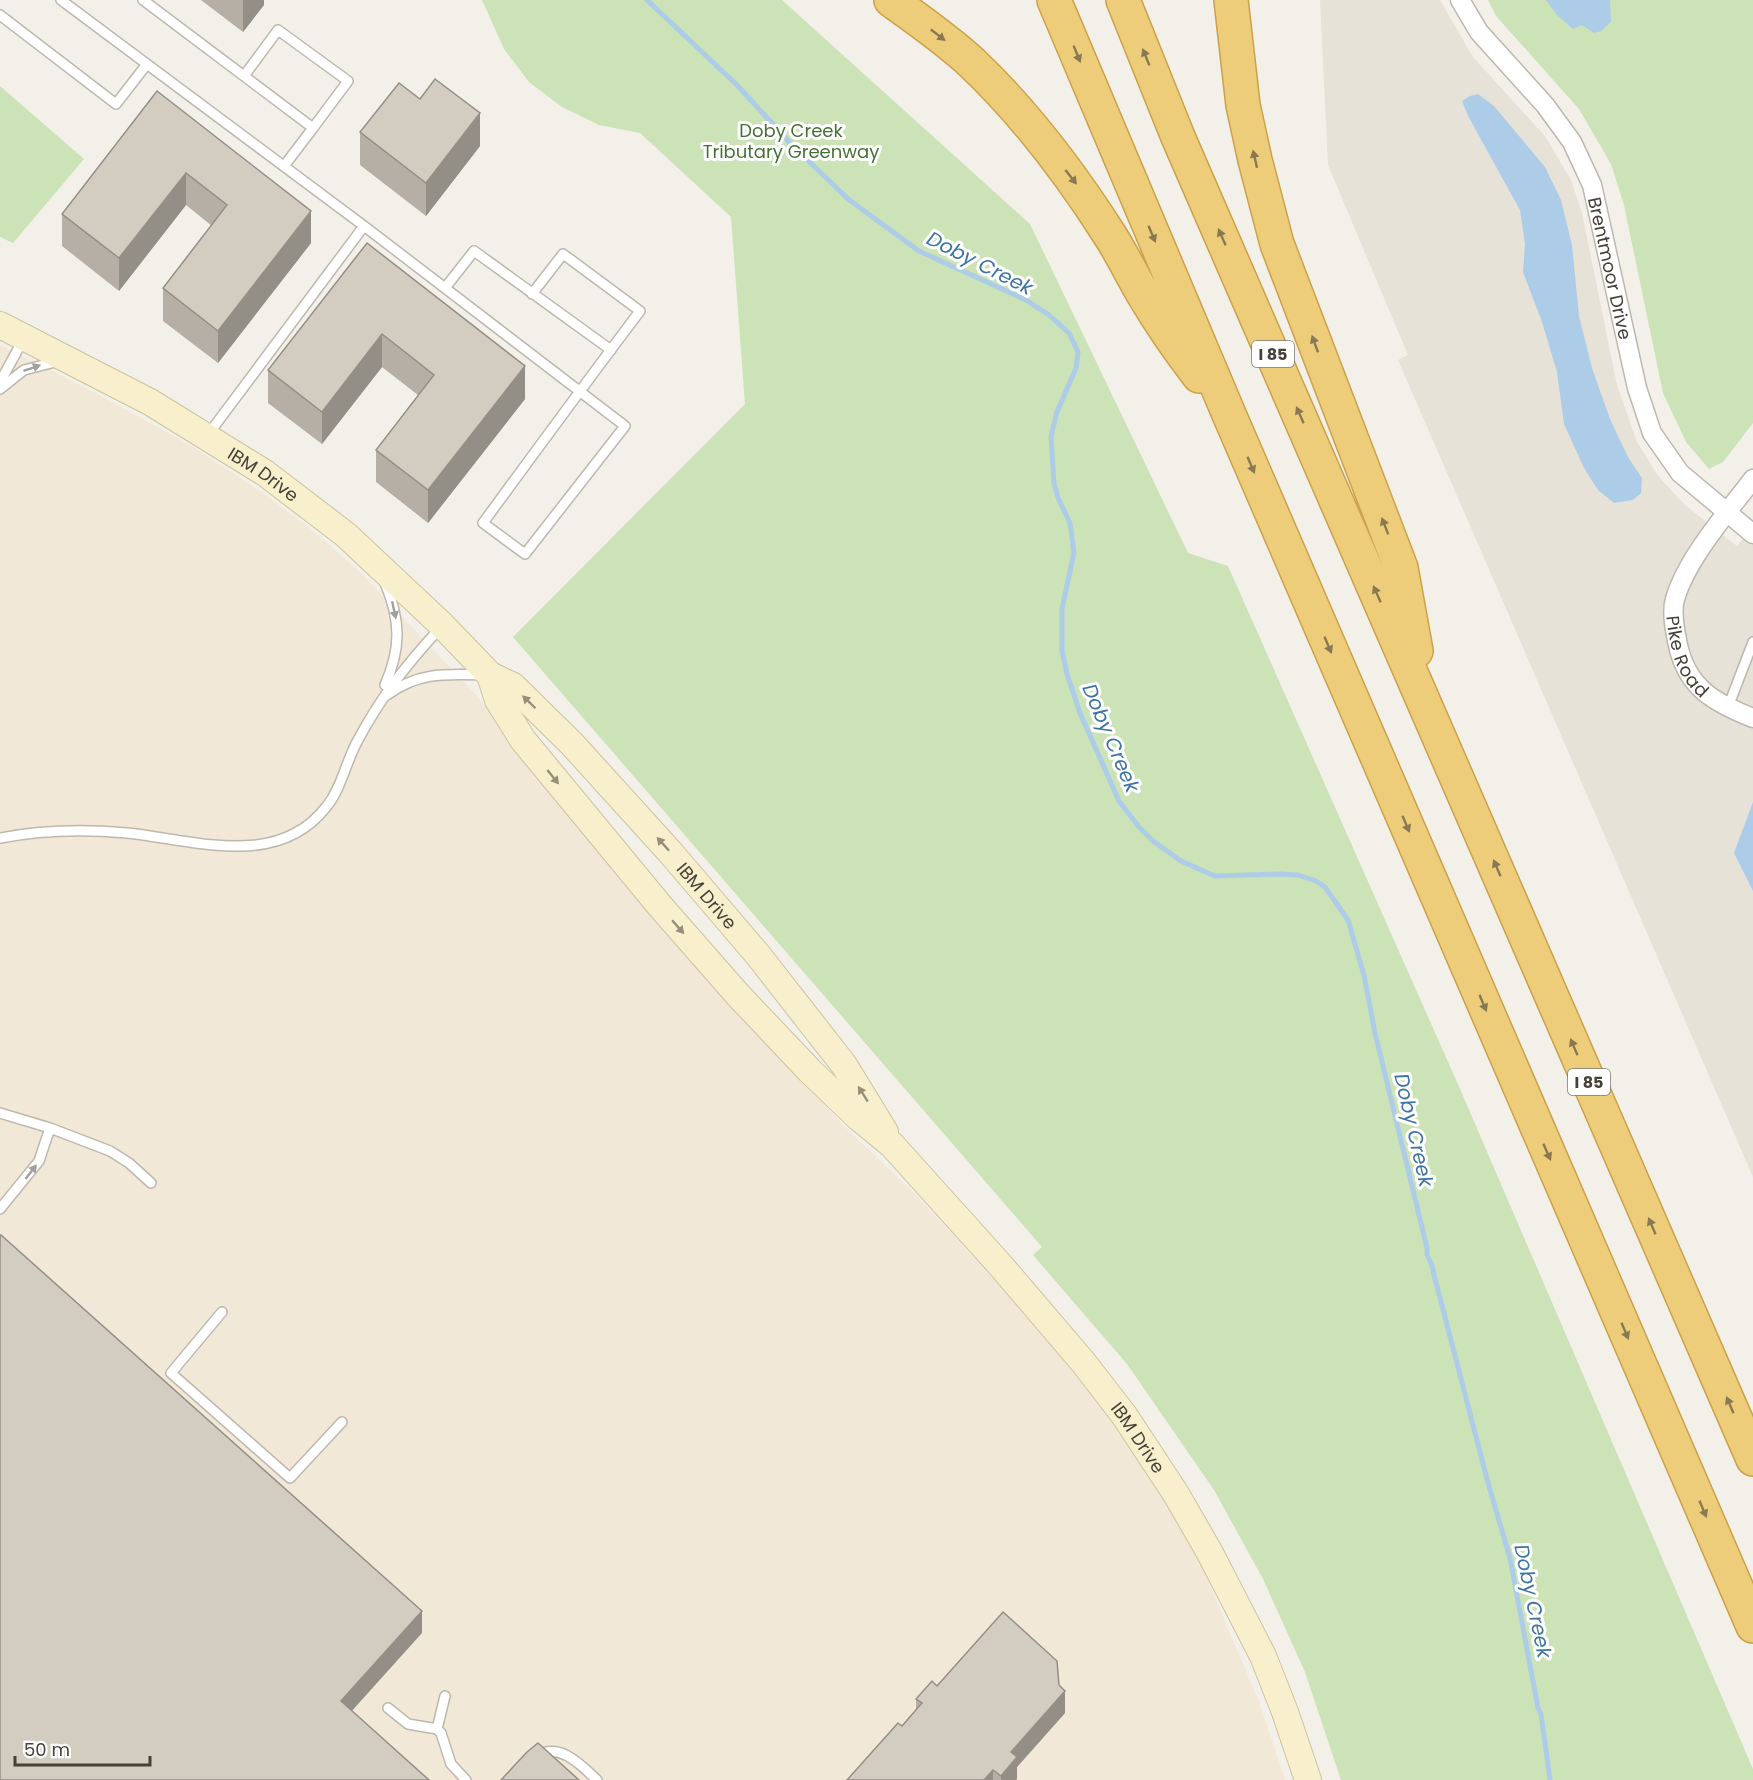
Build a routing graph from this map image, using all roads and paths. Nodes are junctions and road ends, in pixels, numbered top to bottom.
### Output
1 (61, 0) edge
2 (143, 0) edge
3 (891, 0) edge
4 (1054, 0) edge
5 (1123, 0) edge
6 (1231, 0) edge
7 (1460, 0) edge
8 (0, 15) edge
9 (147, 64) junction
10 (244, 76) junction
11 (313, 128) junction
12 (284, 166) junction
13 (363, 226) junction
14 (445, 288) junction
15 (532, 294) junction
16 (0, 325) edge
17 (24, 338) junction
18 (610, 350) junction
19 (69, 360) junction
20 (0, 382) edge
21 (0, 389) edge
22 (580, 391) junction
23 (1228, 412) junction
24 (207, 436) junction
25 (1753, 479) edge
26 (1727, 512) junction
27 (1753, 534) edge
28 (371, 558) junction
29 (442, 625) junction
30 (1753, 642) edge
31 (490, 675) junction
32 (378, 703) junction
33 (1426, 706) junction
34 (1728, 708) junction
35 (1753, 718) edge
36 (0, 838) edge
37 (0, 1113) edge
38 (50, 1128) junction
39 (892, 1145) junction
40 (151, 1183) dead end
41 (0, 1209) edge
42 (222, 1312) dead end
43 (342, 1422) dead end
44 (1753, 1459) edge
45 (1753, 1626) edge
46 (444, 1696) dead end
47 (388, 1708) dead end
48 (437, 1729) junction
49 (525, 1765) edge
50 (466, 1780) edge
51 (597, 1780) edge
52 (1308, 1780) edge

1 - 9 lane
2 - 10 lane
3 -> 23 highway
4 -> 23 highway
33 -> 5 highway, I 85
33 -> 6 highway
7 - 26 street, Brentmoor Drive
8 - 9 lane
9 - 12 lane
10 - 11 lane
10 - 11 lane
11 - 12 lane
12 - 13 lane
13 - 14 lane
13 - 24 lane
14 - 15 lane
14 - 22 lane
15 - 18 lane
15 - 18 lane
16 - 17 street, IBM Drive
17 - 19 street, IBM Drive
17 - 20 lane
18 - 22 lane
21 -> 19 lane
19 - 24 street, IBM Drive
22 - 22 lane
23 -> 45 highway
24 - 28 street, IBM Drive
25 - 26 street, Pike Road
26 - 27 street, Brentmoor Drive
26 - 34 street, Pike Road
28 - 29 street, IBM Drive
28 -> 32 lane
29 - 31 street, IBM Drive
29 - 32 lane
30 - 34 lane
31 - 32 lane
31 -> 39 street, IBM Drive
39 -> 31 street, IBM Drive
32 - 36 lane
44 -> 33 highway, I 85
34 - 35 street, Pike Road
37 - 38 lane
38 - 40 lane
41 -> 38 lane
39 - 52 street, IBM Drive
42 - 43 lane
46 - 48 lane
47 - 48 lane
48 - 50 lane
49 - 51 lane

